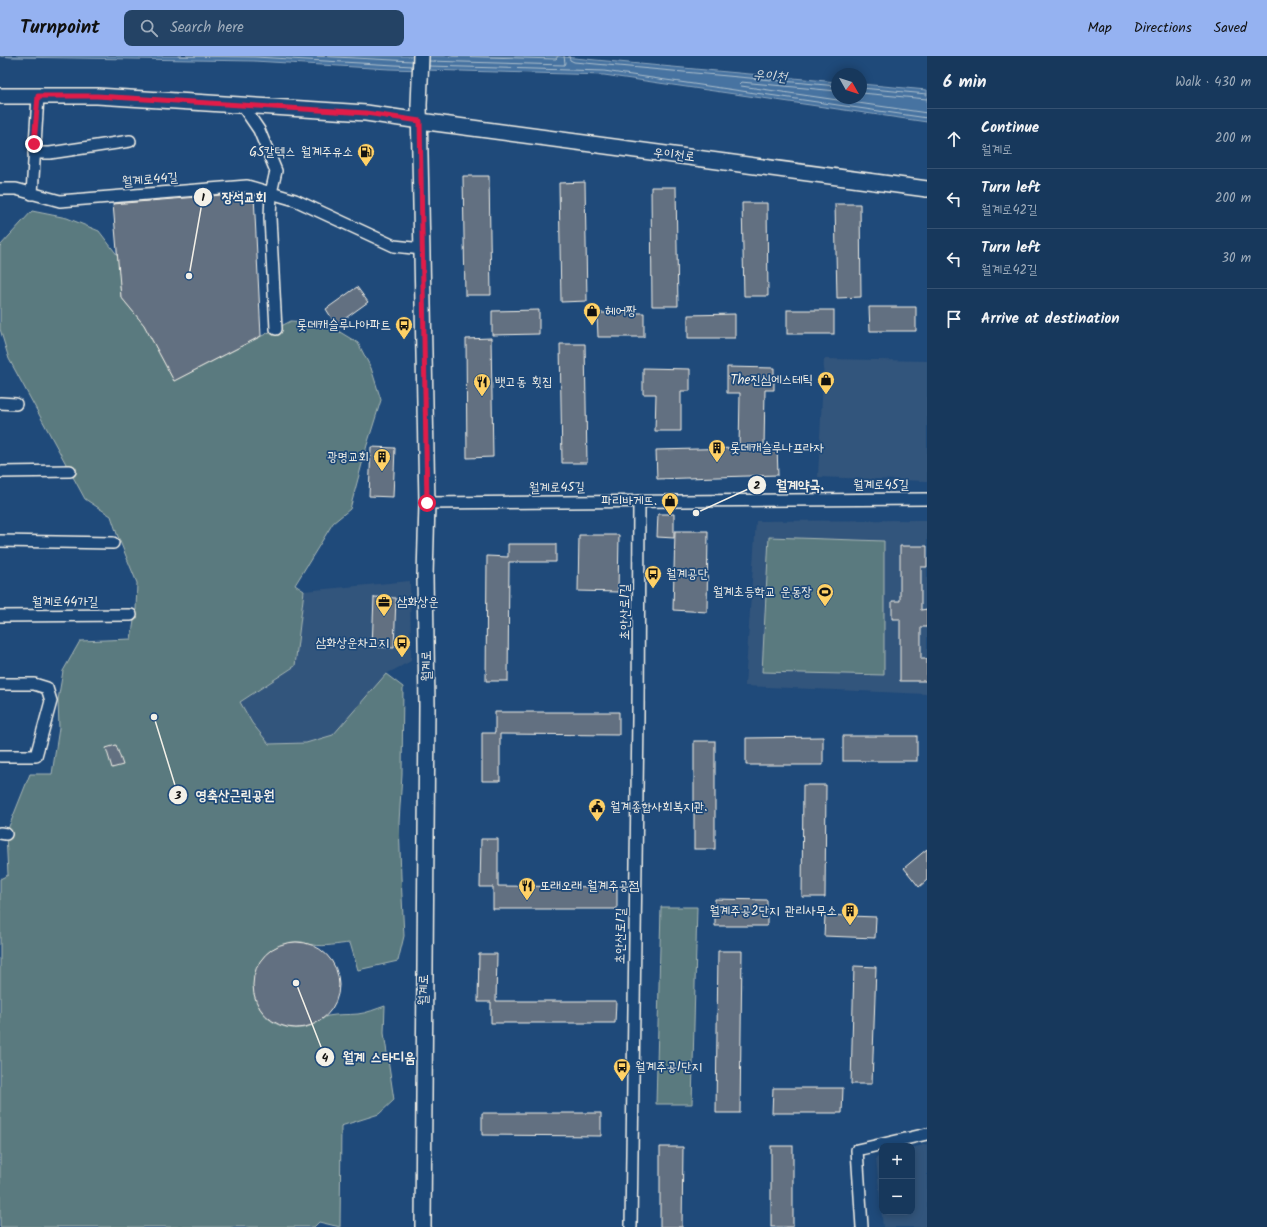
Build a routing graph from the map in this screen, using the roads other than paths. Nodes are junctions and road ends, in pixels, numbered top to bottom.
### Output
1 (421, 56) edge
2 (0, 96) edge
3 (38, 96) junction
4 (242, 105) junction
5 (420, 121) junction
6 (130, 141) dead end
7 (34, 153) junction
8 (0, 189) edge
9 (927, 189) edge
10 (271, 193) junction
11 (32, 194) junction
12 (422, 249) junction
13 (276, 329) dead end
14 (0, 403) edge
15 (16, 404) dead end
16 (70, 471) dead end
17 (0, 472) edge
18 (927, 499) edge
19 (639, 501) junction
20 (427, 503) junction
21 (0, 541) edge
22 (113, 543) dead end
23 (131, 615) dead end
24 (0, 616) edge
25 (0, 684) edge
26 (0, 756) edge
27 (927, 1134) edge
28 (423, 1227) edge
29 (631, 1227) edge
30 (862, 1227) edge

1 - 5 main road, 월계로
2 - 3 main road, 우이천로
3 - 4 main road, 우이천로
3 - 7 street
4 - 5 main road, 우이천로
4 - 10 street
5 - 9 main road, 우이천로
5 - 12 main road, 월계로
6 - 7 street
7 - 11 street
8 - 11 street, 월계로44길
10 - 11 street, 월계로44길
10 - 12 street, 월계로44길
10 - 13 street
12 - 20 main road, 월계로
14 - 15 street
16 - 17 street
18 - 19 street, 월계로45길
19 - 20 street, 월계로45길
19 - 29 street, 초안산로1길
20 - 28 main road, 월계로
21 - 22 street
23 - 24 street, 월계로44가길
25 - 26 street
27 - 30 street

